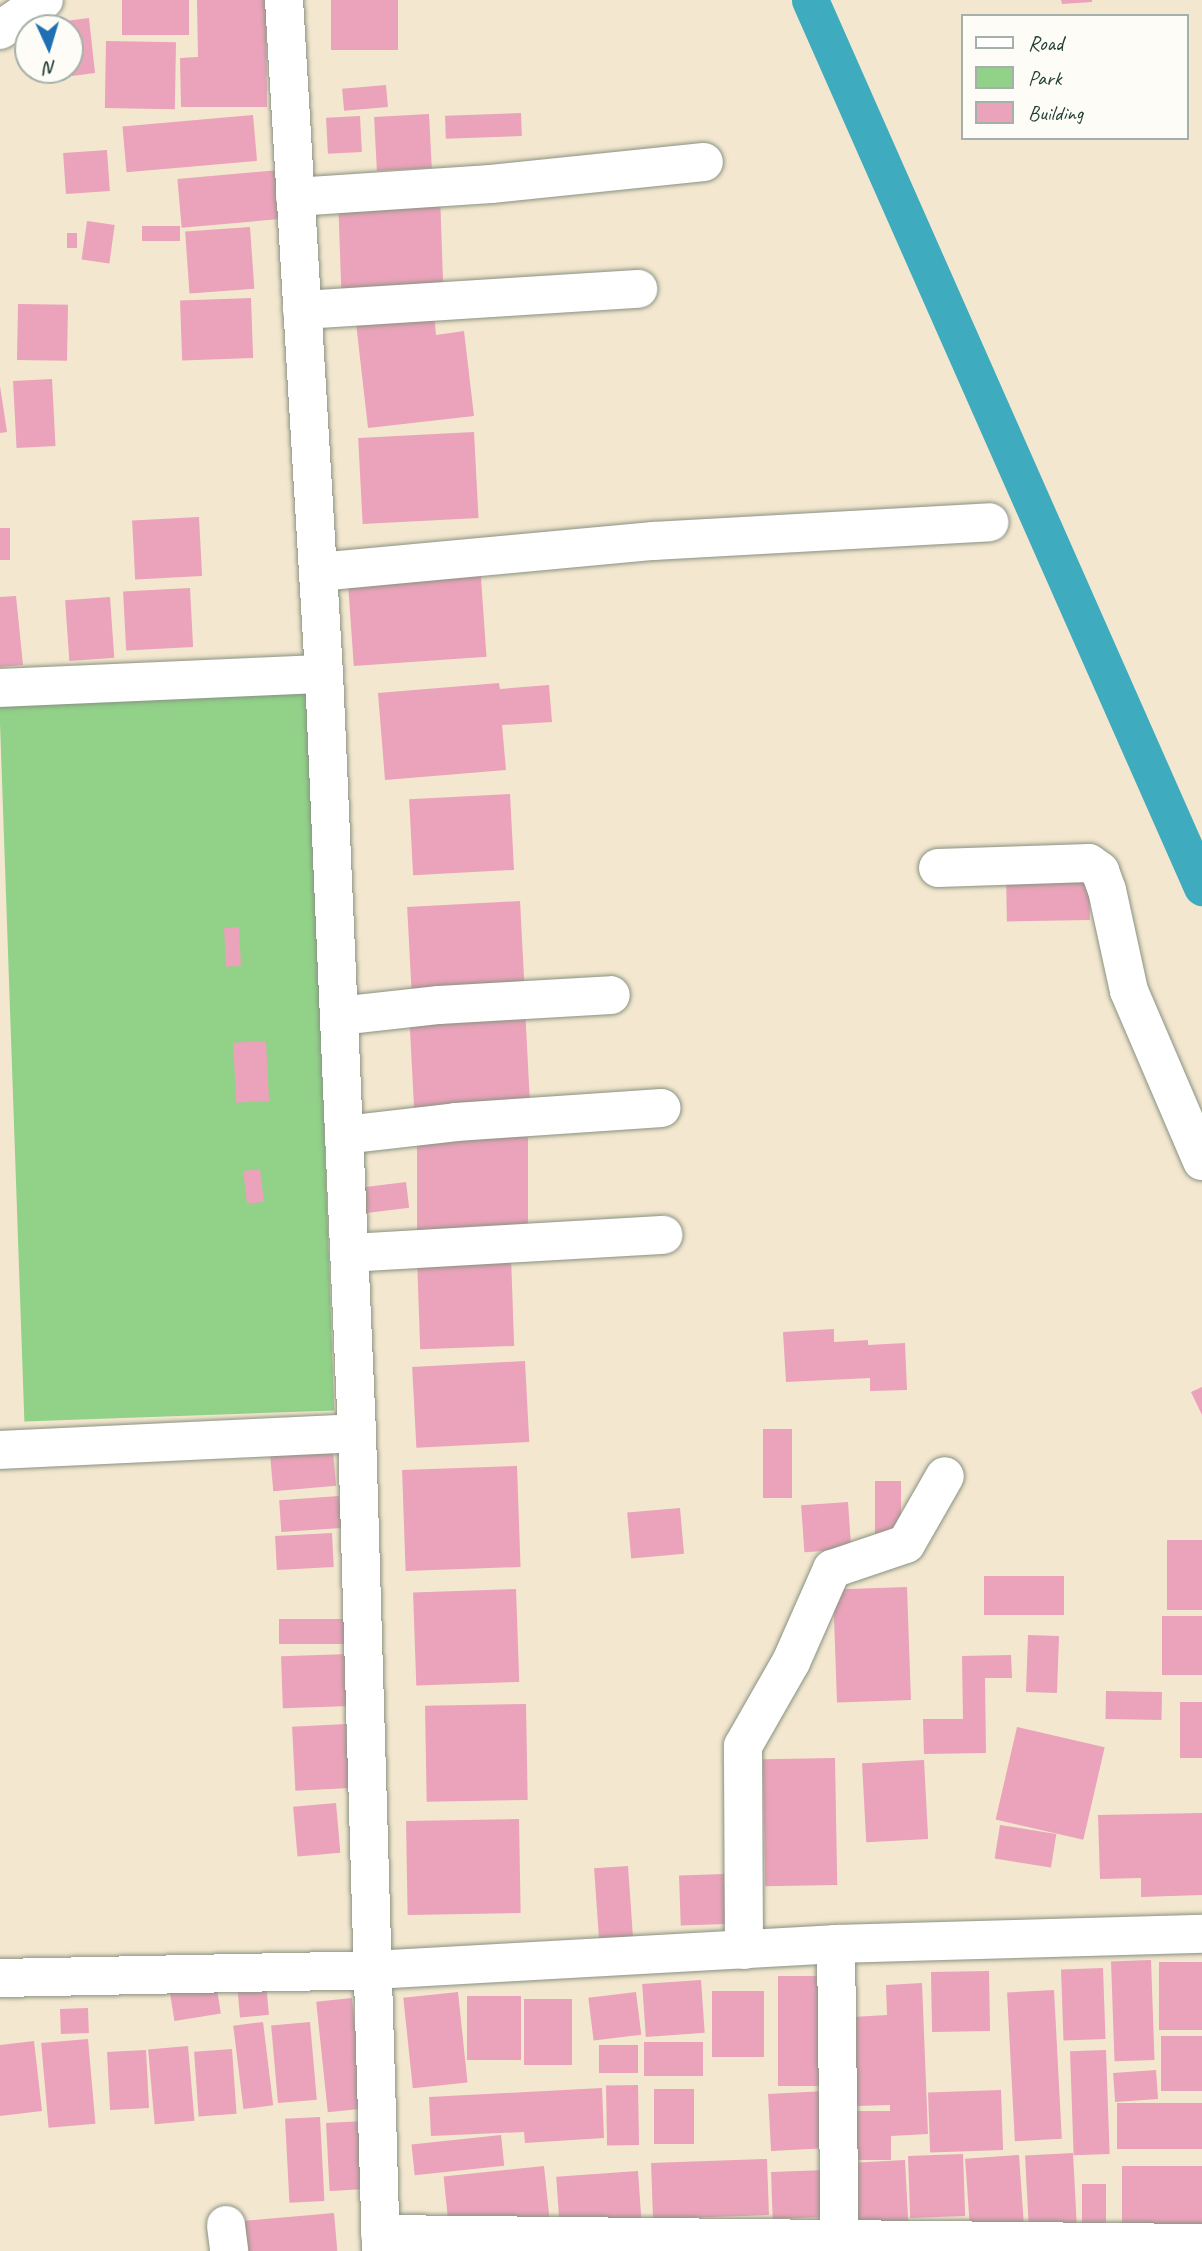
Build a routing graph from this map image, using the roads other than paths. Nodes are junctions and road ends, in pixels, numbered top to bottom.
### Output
1 (44, 0) edge
2 (284, 0) edge
3 (0, 30) edge
4 (704, 162) dead end
5 (295, 197) junction
6 (638, 289) dead end
7 (302, 310) junction
8 (989, 522) dead end
9 (317, 572) junction
10 (324, 674) junction
11 (0, 688) edge
12 (938, 868) dead end
13 (611, 995) dead end
14 (339, 1016) junction
15 (662, 1108) dead end
16 (344, 1135) junction
17 (1202, 1161) edge
18 (663, 1235) dead end
19 (349, 1253) junction
20 (358, 1433) junction
21 (0, 1450) edge
22 (945, 1476) dead end
23 (1202, 1934) edge
24 (836, 1944) junction
25 (744, 1950) junction
26 (374, 1970) junction
27 (0, 1978) edge
28 (1202, 2242) edge
29 (380, 2243) edge
30 (839, 2245) edge

1 - 3 street
2 - 5 street
4 - 5 street
5 - 7 street
6 - 7 street
7 - 9 street
8 - 9 street
9 - 10 street
10 - 11 street
10 - 14 street
12 - 17 street
13 - 14 street
14 - 16 street
15 - 16 street
16 - 19 street
18 - 19 street
19 - 20 street
20 - 21 street
20 - 26 street
22 - 25 street
23 - 24 street
24 - 25 street
24 - 30 street
25 - 26 street
26 - 27 street
26 - 29 street
28 - 30 street
29 - 30 street

